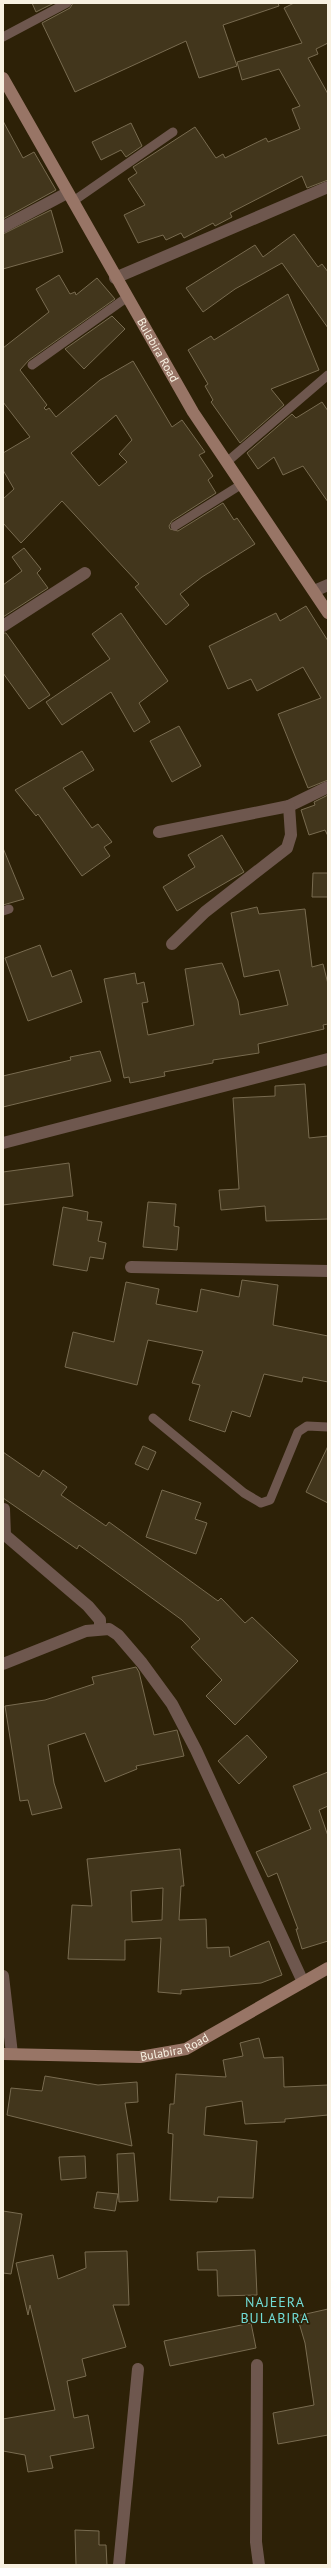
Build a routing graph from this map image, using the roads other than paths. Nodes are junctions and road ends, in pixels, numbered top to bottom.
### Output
1 (67, 3) edge
2 (3, 37) edge
3 (3, 78) edge
4 (173, 132) dead end
5 (328, 187) edge
6 (70, 197) junction
7 (3, 227) edge
8 (115, 278) junction
9 (126, 298) junction
10 (32, 365) dead end
11 (328, 375) edge
12 (228, 461) junction
13 (242, 484) junction
14 (175, 526) dead end
15 (85, 573) dead end
16 (328, 585) edge
17 (314, 591) junction
18 (328, 613) edge
19 (3, 626) edge
20 (328, 787) edge
21 (289, 806) junction
22 (160, 832) dead end
23 (172, 944) dead end
24 (328, 1059) edge
25 (3, 1143) edge
26 (131, 1267) dead end
27 (328, 1271) edge
28 (153, 1418) dead end
29 (328, 1427) edge
30 (4, 1509) dead end
31 (100, 1629) junction
32 (3, 1664) edge
33 (328, 1968) edge
34 (3, 1976) edge
35 (303, 1982) junction
36 (7, 2054) edge
37 (257, 2365) dead end
38 (138, 2370) dead end
39 (119, 2565) edge
40 (259, 2565) edge

1 - 2 lane
3 - 6 street, Bulabira Road
4 - 6 lane
5 - 8 street
6 - 7 street
6 - 8 street, Bulabira Road
8 - 9 street, Bulabira Road
9 - 10 lane
9 - 12 street, Bulabira Road
11 - 12 lane
12 - 13 street, Bulabira Road
13 - 14 lane
13 - 17 street, Bulabira Road
15 - 19 street
16 - 17 street
17 - 18 street, Bulabira Road
20 - 21 street
21 - 22 street
21 - 23 street
24 - 25 street
26 - 27 street
28 - 29 lane
30 - 31 street
31 - 32 street
31 - 35 street
33 - 35 street, Bulabira Road
34 - 36 street
35 - 36 street, Bulabira Road
37 - 40 street
38 - 39 street

